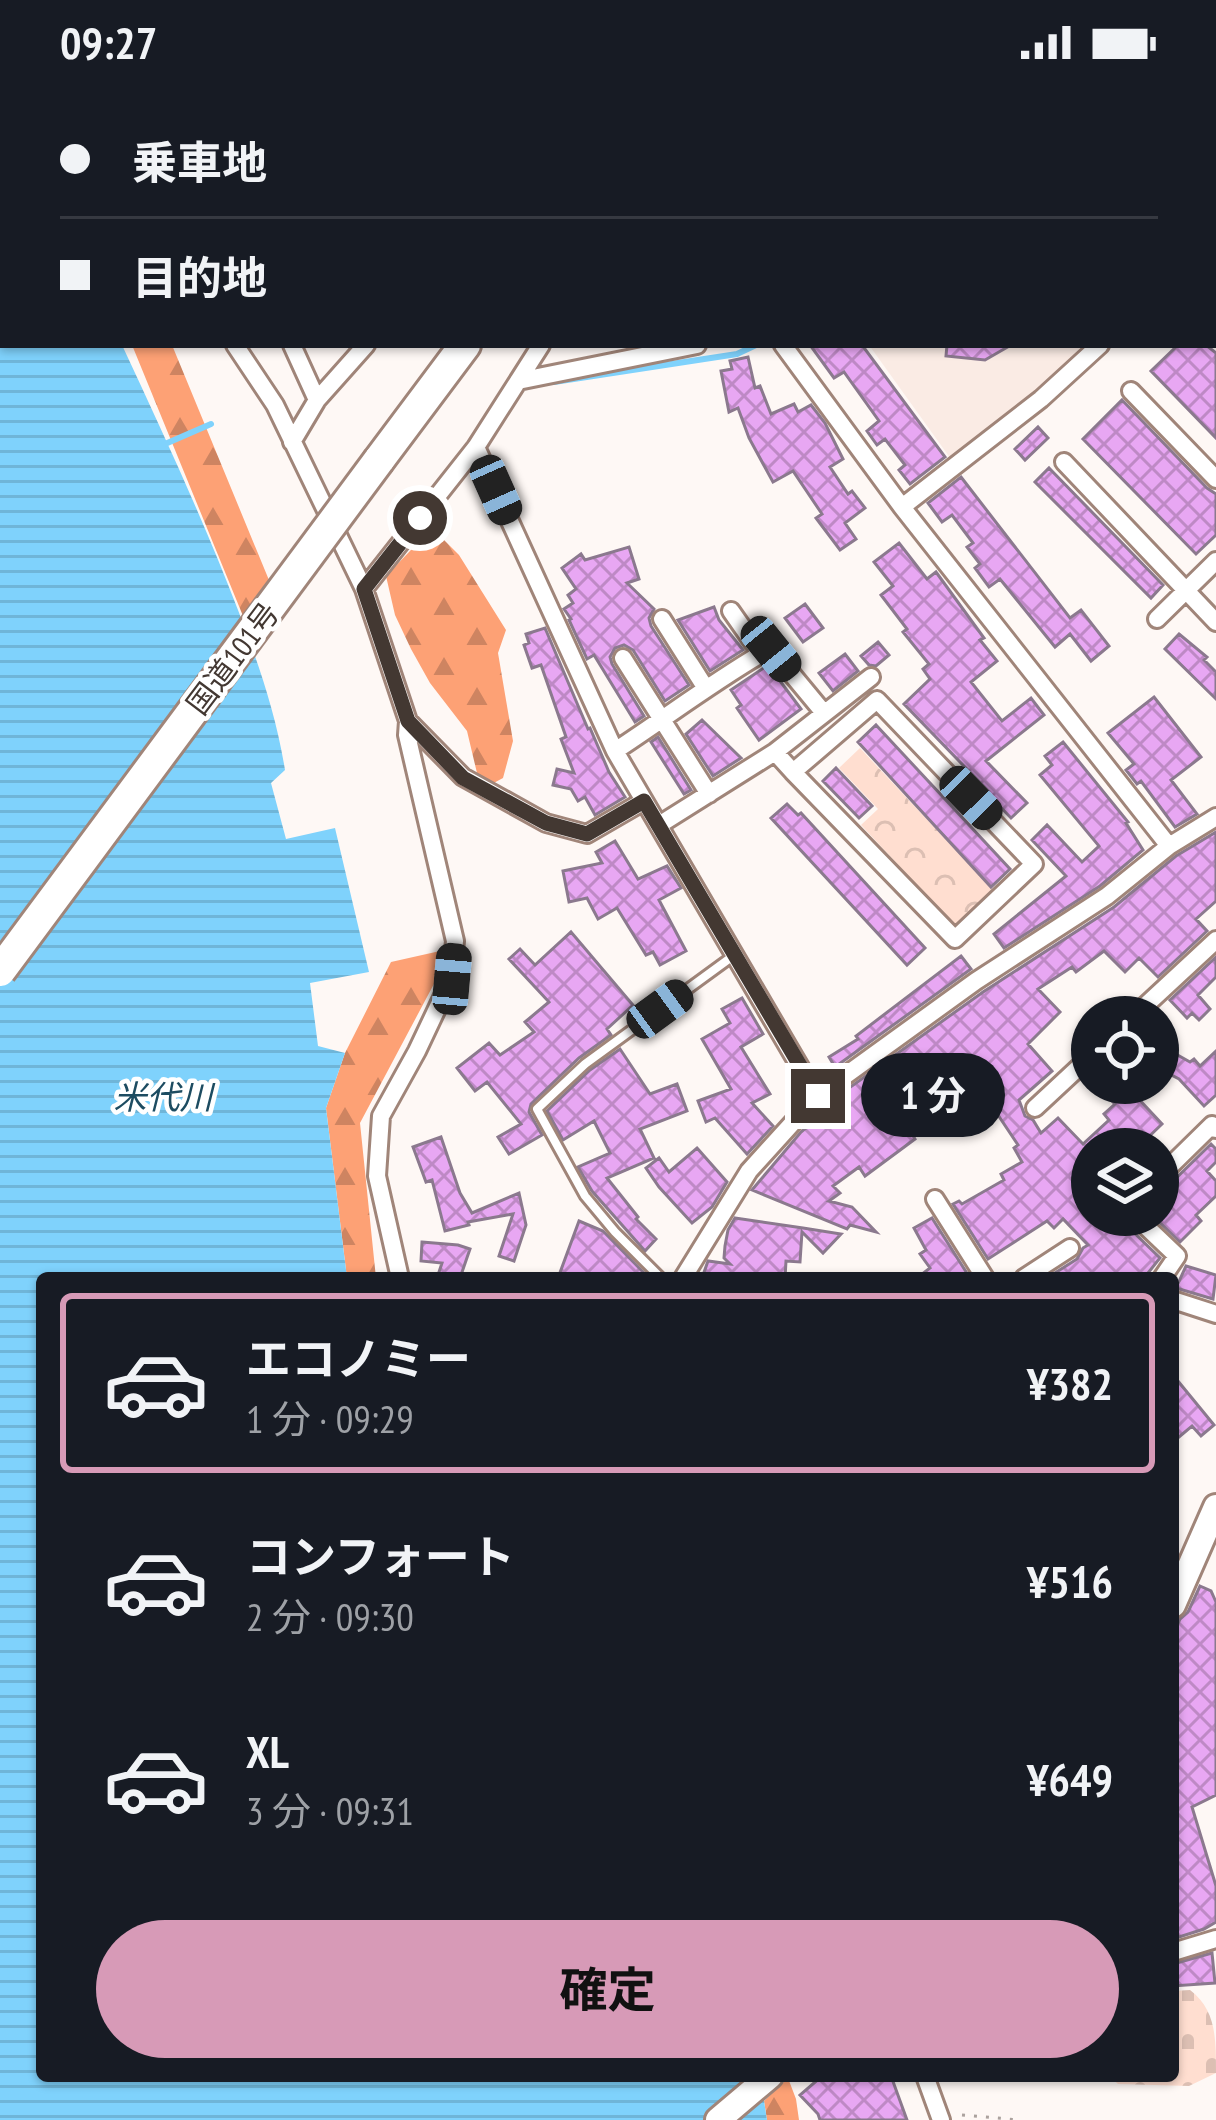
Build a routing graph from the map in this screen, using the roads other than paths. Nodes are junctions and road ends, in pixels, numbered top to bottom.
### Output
1 (237, 348) edge
2 (293, 348) edge
3 (363, 348) edge
4 (463, 348) edge
5 (539, 348) edge
6 (682, 348) edge
7 (784, 348) edge
8 (1097, 348) edge
9 (518, 381) junction
10 (1131, 391) dead end
11 (317, 400) junction
12 (292, 442) junction
13 (476, 447) junction
14 (1064, 462) dead end
15 (1216, 479) edge
16 (902, 507) junction
17 (1216, 561) edge
18 (364, 589) junction
19 (1187, 590) junction
20 (731, 611) dead end
21 (662, 619) dead end
22 (1157, 619) dead end
23 (1216, 622) edge
24 (761, 654) junction
25 (623, 658) dead end
26 (871, 677) dead end
27 (705, 687) junction
28 (824, 713) junction
29 (662, 720) junction
30 (408, 721) junction
31 (615, 752) junction
32 (775, 752) junction
33 (793, 772) junction
34 (710, 794) junction
35 (644, 801) junction
36 (1216, 817) edge
37 (659, 825) junction
38 (1169, 846) junction
39 (1216, 940) edge
40 (734, 954) junction
41 (0, 971) edge
42 (1156, 996) edge
43 (1071, 1075) edge
44 (818, 1096) junction
45 (1035, 1108) dead end
46 (1216, 1129) edge
47 (1179, 1157) edge
48 (935, 1199) dead end
49 (1156, 1236) edge
50 (1070, 1248) dead end
51 (399, 1272) edge
52 (655, 1272) edge
53 (687, 1272) edge
54 (981, 1272) edge
55 (1033, 1272) edge
56 (1166, 1272) edge
57 (1179, 1302) edge
58 (1216, 1314) edge
59 (1216, 1507) edge
60 (1179, 1579) edge
61 (1216, 1939) edge
62 (1179, 1950) edge
63 (763, 2082) edge
64 (927, 2082) edge
65 (940, 2117) edge
66 (718, 2120) edge

1 - 12 street
2 - 11 street
3 - 11 street
4 - 41 highway, 国道101号, bridge
5 - 9 street
6 - 9 street
7 - 16 street
8 - 16 street
9 - 13 street
10 - 15 street
11 - 12 street
12 - 18 street
13 - 18 street
13 - 31 street
14 - 19 street
16 - 38 street
17 - 19 street
18 - 30 street
19 - 22 street
19 - 23 street
20 - 24 street
21 - 27 street
24 - 27 street
24 - 28 street
25 - 29 street
26 - 28 street
27 - 29 street
28 - 32 street
29 - 31 street
29 - 34 street
30 - 35 street
30 - 51 street
31 - 35 street
32 - 33 street
32 - 34 street
33 - 33 street
34 - 37 street
35 - 37 street
36 - 38 street
37 - 40 street
38 - 44 street
39 - 42 street
40 - 44 street
40 - 52 lane
43 - 45 street
44 - 53 street
46 - 47 street
48 - 54 street
49 - 56 street
50 - 55 street
57 - 58 street
59 - 60 main road
61 - 62 street
63 - 66 main road
64 - 65 street

